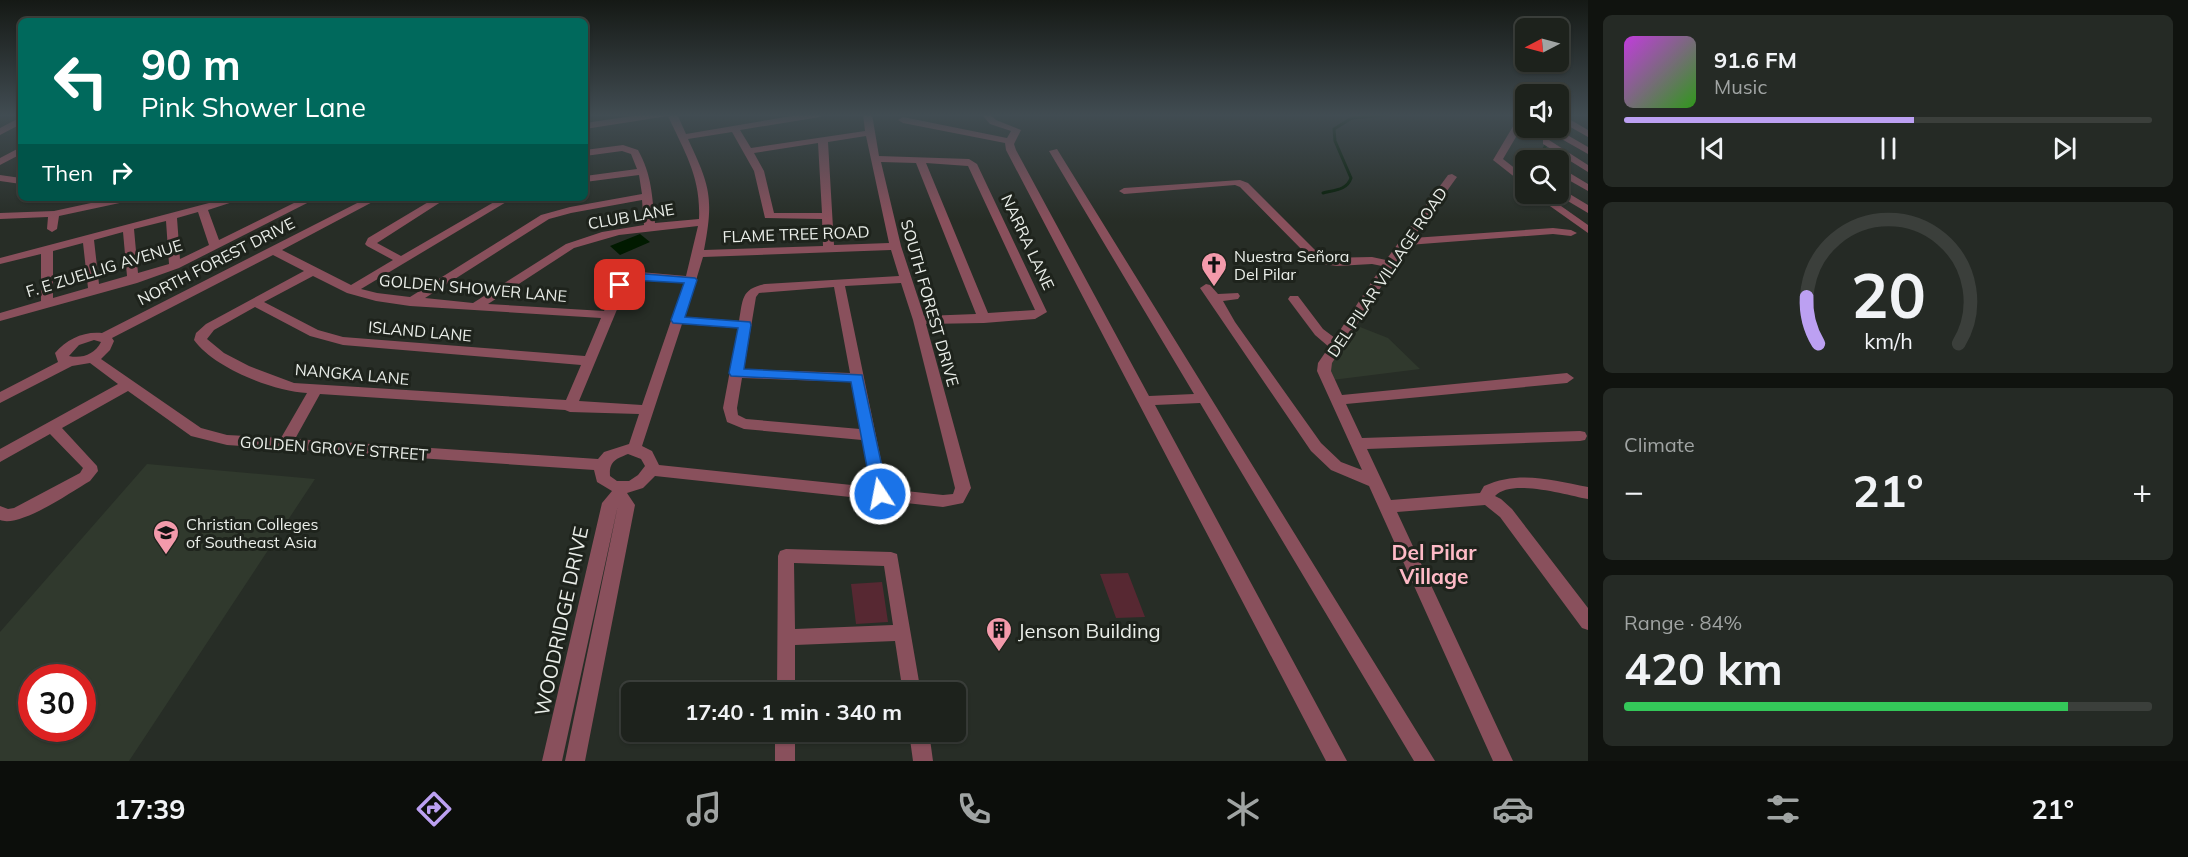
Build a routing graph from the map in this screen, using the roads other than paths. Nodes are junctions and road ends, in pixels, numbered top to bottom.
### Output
1 (609, 150) edge
2 (628, 150) edge
3 (689, 150) edge
4 (757, 150) edge
5 (824, 150) edge
6 (873, 150) edge
7 (1011, 150) edge
8 (1504, 150) edge
9 (1558, 150) edge
10 (748, 151) joint
11 (1054, 151) dead end
12 (18, 152) edge
13 (588, 153) edge
14 (875, 159) junction
15 (919, 159) junction
16 (0, 162) edge
17 (1588, 169) edge
18 (644, 171) junction
19 (1515, 174) edge
20 (1569, 176) edge
21 (1452, 177) dead end
22 (0, 178) edge
23 (588, 179) edge
24 (17, 181) edge
25 (1588, 188) edge
26 (0, 189) edge
27 (1124, 191) dead end
28 (649, 196) junction
29 (1569, 197) edge
30 (115, 201) edge
31 (227, 201) edge
32 (306, 201) edge
33 (369, 201) edge
34 (437, 201) edge
35 (503, 201) edge
36 (1552, 204) edge
37 (1555, 206) junction
38 (1585, 206) edge
39 (202, 207) junction
40 (54, 214) junction
41 (0, 216) edge
42 (171, 216) junction
43 (828, 216) junction
44 (704, 222) junction
45 (129, 227) junction
46 (650, 228) junction
47 (52, 229) dead end
48 (1588, 230) edge
49 (1571, 233) dead end
50 (88, 238) junction
51 (1404, 242) junction
52 (215, 246) junction
53 (895, 246) junction
54 (47, 249) junction
55 (829, 249) junction
56 (274, 250) junction
57 (699, 254) junction
58 (401, 260) junction
59 (0, 261) edge
60 (1389, 265) junction
61 (175, 266) junction
62 (313, 271) junction
63 (905, 279) junction
64 (133, 280) junction
65 (691, 280) junction
66 (839, 284) junction
67 (94, 290) junction
68 (351, 290) junction
69 (1234, 296) dead end
70 (1294, 299) dead end
71 (410, 302) junction
72 (256, 303) junction
73 (46, 304) junction
74 (475, 307) junction
75 (608, 315) junction
76 (0, 317) edge
77 (984, 319) junction
78 (678, 320) junction
79 (919, 320) junction
80 (745, 325) junction
81 (104, 337) junction
82 (1336, 346) junction
83 (91, 358) junction
84 (65, 359) junction
85 (589, 362) junction
86 (736, 373) junction
87 (857, 378) junction
88 (1567, 378) dead end
89 (129, 384) junction
90 (0, 388) edge
91 (316, 389) junction
92 (0, 398) edge
93 (1204, 398) junction
94 (1338, 400) junction
95 (1145, 401) junction
96 (570, 407) junction
97 (647, 410) junction
98 (52, 428) junction
99 (868, 435) junction
100 (1580, 436) dead end
101 (1357, 444) junction
102 (284, 445) junction
103 (634, 449) junction
104 (0, 456) edge
105 (602, 465) junction
106 (651, 470) junction
107 (1373, 481) junction
108 (620, 491) junction
109 (1588, 493) edge
110 (880, 494) junction
111 (1486, 499) junction
112 (1387, 507) junction
113 (0, 512) edge
114 (1588, 622) edge
115 (903, 633) junction
116 (786, 637) junction
117 (786, 682) edge
118 (910, 682) edge
119 (561, 726) junction
120 (582, 727) junction
121 (785, 742) edge
122 (920, 742) edge
123 (552, 761) edge
124 (575, 761) edge
125 (785, 761) edge
126 (923, 761) edge
127 (1337, 761) edge
128 (1425, 761) edge
129 (1503, 761) edge

1 - 13 street
2 - 18 street
3 - 44 street
4 - 10 street
5 - 43 street
6 - 14 street, SOUTH FOREST DRIVE
7 - 95 street
8 - 19 street
9 - 17 street
10 - 43 street
11 - 93 street
12 - 16 street
14 - 15 street, NARRA LANE
14 - 53 street, SOUTH FOREST DRIVE
15 - 77 street
15 - 77 street, NARRA LANE
18 - 23 street
18 - 28 street
20 - 25 street
21 - 51 street, DEL PILAR VILLAGE ROAD
22 - 24 street
24 - 26 street
27 - 60 street
28 - 46 street
28 - 71 street
29 - 38 street
30 - 40 street
31 - 39 street
32 - 52 street, F. E ZUELLIG AVENUE
33 - 56 street, NORTH FOREST DRIVE
34 - 58 street
35 - 58 street
36 - 37 street
37 - 38 street
37 - 48 street
39 - 42 street
39 - 52 street
40 - 41 street
40 - 47 street
42 - 45 street
42 - 61 street
43 - 55 street
44 - 46 street, CLUB LANE
44 - 57 street
45 - 50 street
45 - 64 street
46 - 74 street, CLUB LANE
49 - 51 street
50 - 54 street
50 - 67 street
51 - 60 street, DEL PILAR VILLAGE ROAD
52 - 61 street, F. E ZUELLIG AVENUE
53 - 55 street, FLAME TREE ROAD
53 - 63 street, SOUTH FOREST DRIVE
54 - 59 street
54 - 73 street
55 - 57 street, FLAME TREE ROAD
56 - 62 street, GOLDEN SHOWER LANE
56 - 81 street, NORTH FOREST DRIVE
57 - 65 street
58 - 68 street
60 - 82 street, DEL PILAR VILLAGE ROAD
61 - 64 street, F. E ZUELLIG AVENUE
62 - 68 street, GOLDEN SHOWER LANE
62 - 72 street, NANGKA LANE
63 - 66 street
63 - 79 street, SOUTH FOREST DRIVE
64 - 67 street, F. E ZUELLIG AVENUE
65 - 75 street
65 - 78 street
66 - 80 street
66 - 87 street
67 - 73 street, F. E ZUELLIG AVENUE
68 - 71 street, GOLDEN SHOWER LANE
69 - 107 street
70 - 82 street
71 - 74 street, GOLDEN SHOWER LANE
72 - 85 street, ISLAND LANE
72 - 91 street, NANGKA LANE
73 - 76 street, F. E ZUELLIG AVENUE
74 - 75 street, GOLDEN SHOWER LANE
75 - 85 street
77 - 79 street, NARRA LANE
78 - 80 street
78 - 97 street
79 - 110 street, SOUTH FOREST DRIVE
80 - 86 street
81 - 83 street
81 - 84 street
82 - 94 street, DEL PILAR VILLAGE ROAD
83 - 84 street
83 - 89 street, GOLDEN GROVE STREET
84 - 90 street
84 - 92 street
85 - 96 street
86 - 87 street
86 - 99 street
87 - 99 street
88 - 94 street
89 - 98 street
89 - 102 street, GOLDEN GROVE STREET
91 - 96 street, NANGKA LANE
91 - 102 street
93 - 95 street
93 - 128 street
94 - 101 street, DEL PILAR VILLAGE ROAD
95 - 127 street
96 - 97 street, NANGKA LANE
97 - 103 street
98 - 104 street
98 - 113 street
99 - 110 street
100 - 101 street
101 - 107 street, DEL PILAR VILLAGE ROAD
102 - 105 street, GOLDEN GROVE STREET
103 - 105 street
103 - 106 street
105 - 108 street
106 - 108 street
106 - 110 street
107 - 112 street, DEL PILAR VILLAGE ROAD
108 - 119 street, WOODRIDGE DRIVE
108 - 120 street
109 - 111 street
111 - 112 street
111 - 114 street
112 - 129 street, DEL PILAR VILLAGE ROAD
115 - 116 street
115 - 116 street
115 - 118 street
116 - 117 street
119 - 120 street
119 - 123 street, WOODRIDGE DRIVE
120 - 124 street
121 - 125 street
122 - 126 street

